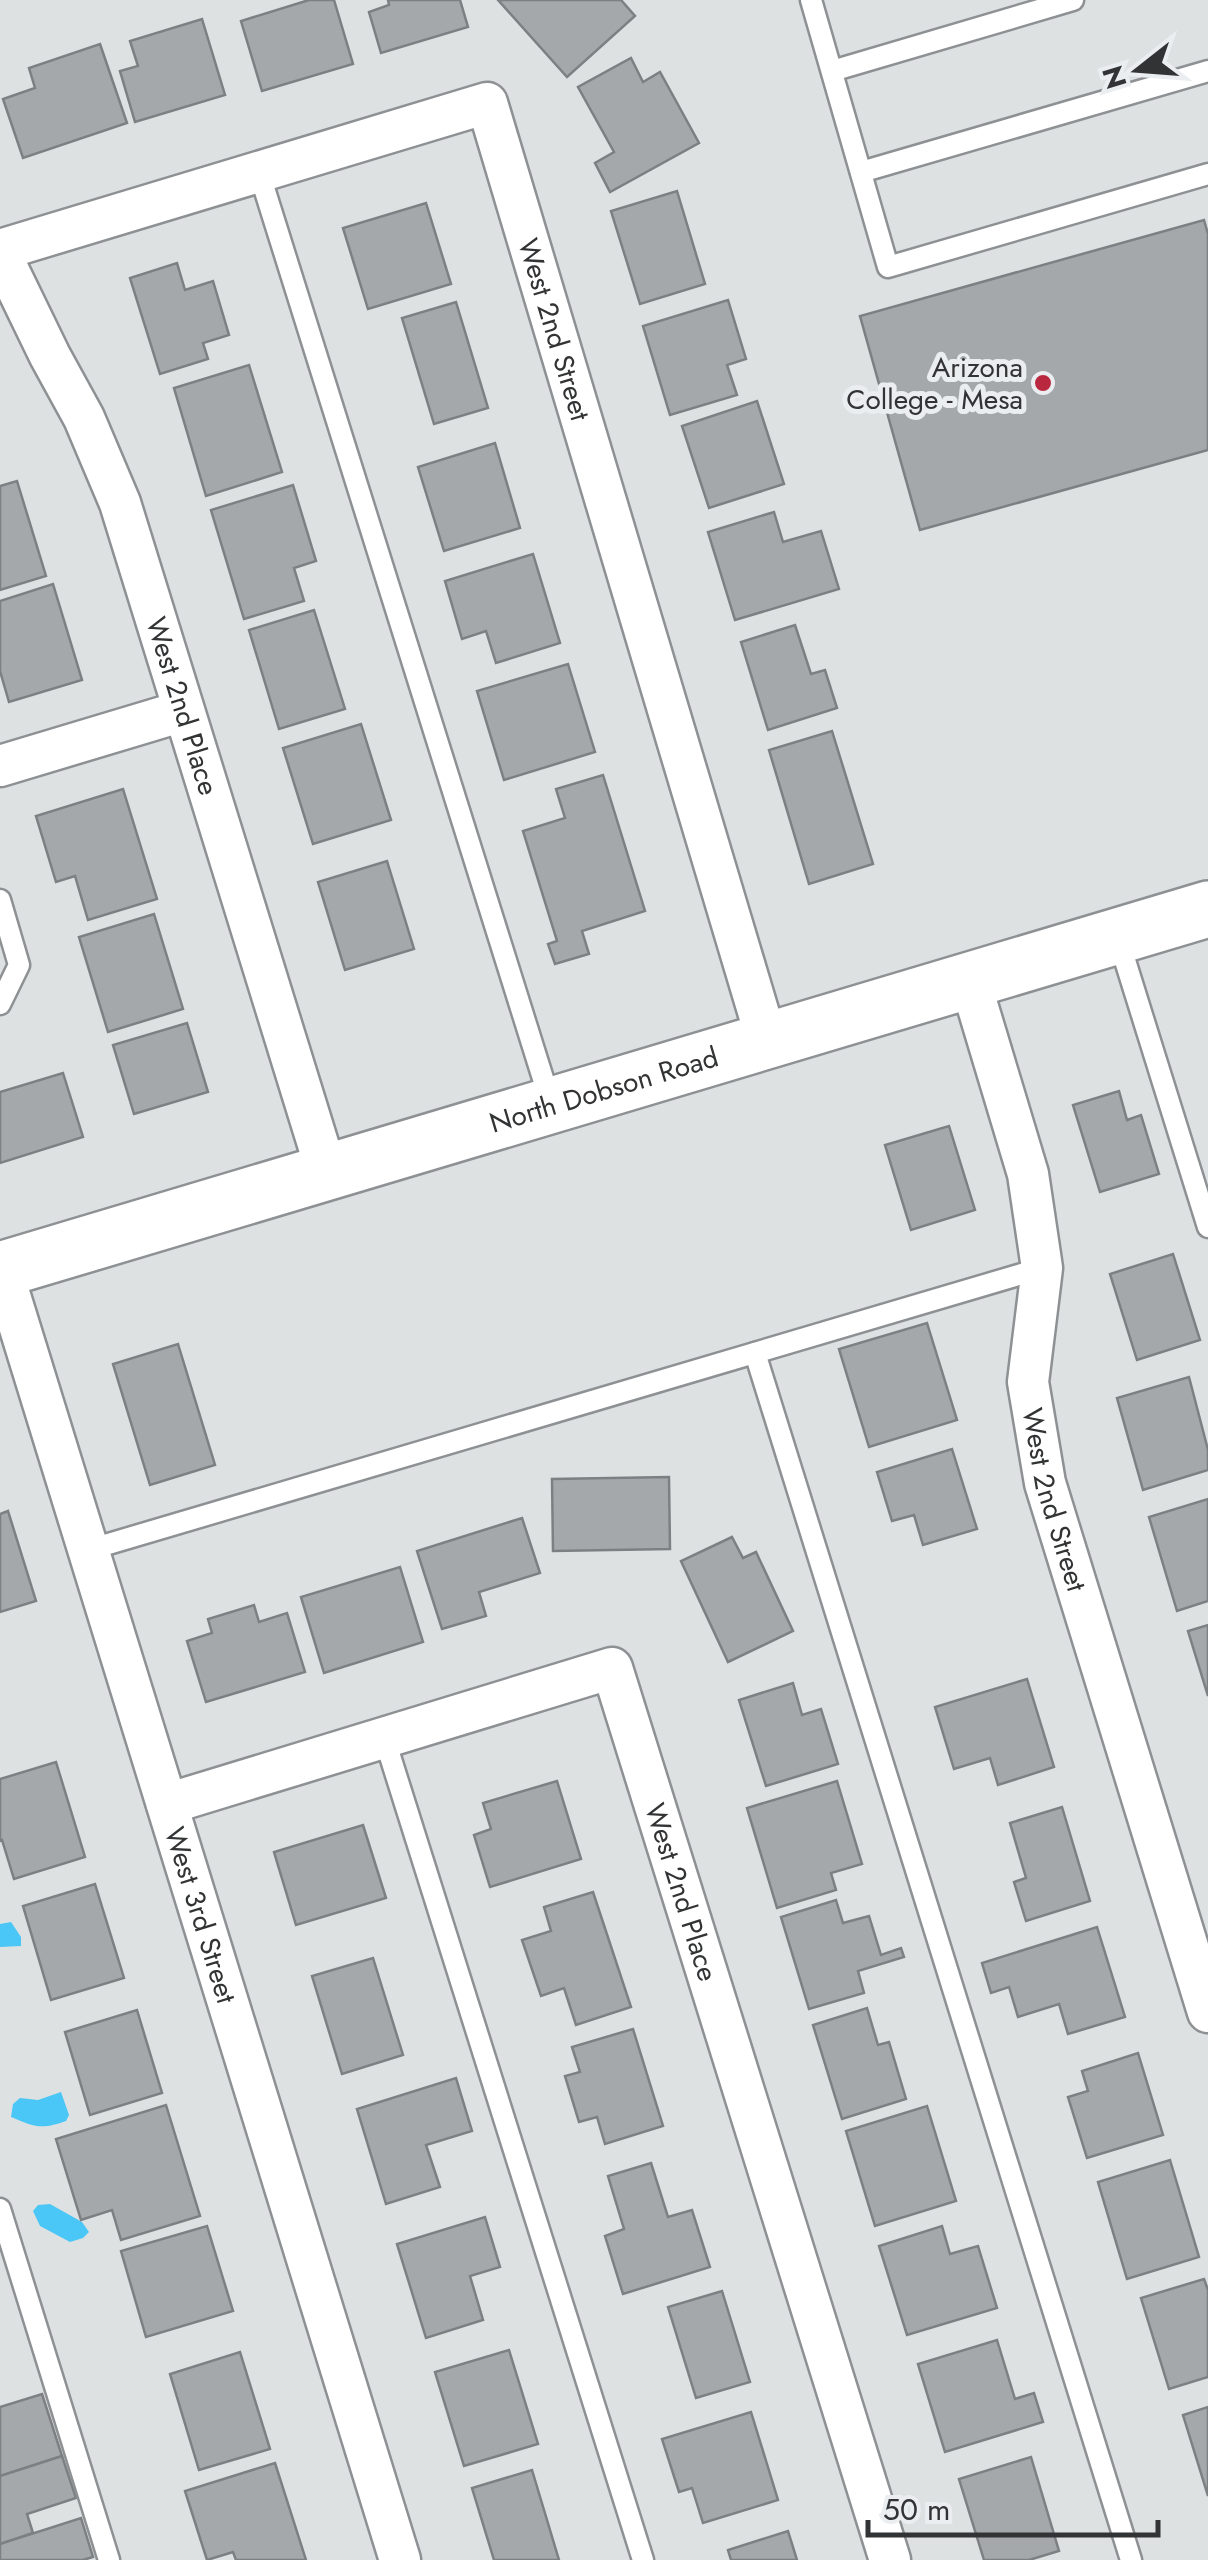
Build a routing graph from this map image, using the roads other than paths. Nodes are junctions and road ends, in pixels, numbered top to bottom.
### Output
1 (811, 0) edge
2 (1073, 0) edge
3 (832, 71) junction
4 (1208, 71) edge
5 (259, 172) junction
6 (860, 172) junction
7 (1208, 174) edge
8 (0, 252) edge
9 (183, 710) junction
10 (0, 766) edge
11 (0, 900) edge
12 (1208, 909) edge
13 (1118, 936) junction
14 (970, 980) junction
15 (0, 1004) edge
16 (767, 1041) junction
17 (551, 1106) junction
18 (327, 1173) junction
19 (1208, 1227) edge
20 (1042, 1268) junction
21 (1, 1270) edge
22 (755, 1353) junction
23 (88, 1550) junction
24 (384, 1737) junction
25 (167, 1804) junction
26 (1208, 2012) edge
27 (0, 2209) edge
28 (109, 2560) edge
29 (400, 2560) edge
30 (643, 2560) edge
31 (890, 2560) edge
32 (1131, 2560) edge

1 - 3 lane
2 - 3 lane
3 - 6 lane
4 - 6 lane
5 - 8 street, West 2nd Street
5 - 16 street, West 2nd Street
5 - 17 lane
6 - 7 lane
8 - 9 street, West 2nd Place
9 - 10 street
9 - 18 street, West 2nd Place
11 - 15 lane
12 - 13 main road, North Dobson Road
13 - 14 main road, North Dobson Road
13 - 19 lane
14 - 16 main road, North Dobson Road
14 - 20 street, West 2nd Street
16 - 17 main road, North Dobson Road
17 - 18 main road, North Dobson Road
18 - 21 main road, North Dobson Road
20 - 22 lane
20 - 26 street, West 2nd Street
21 - 23 street, West 3rd Street
22 - 23 lane
22 - 32 lane
23 - 25 street, West 3rd Street
24 - 25 street, West 2nd Place
24 - 30 lane
24 - 31 street, West 2nd Place
25 - 29 street, West 3rd Street
27 - 28 lane

